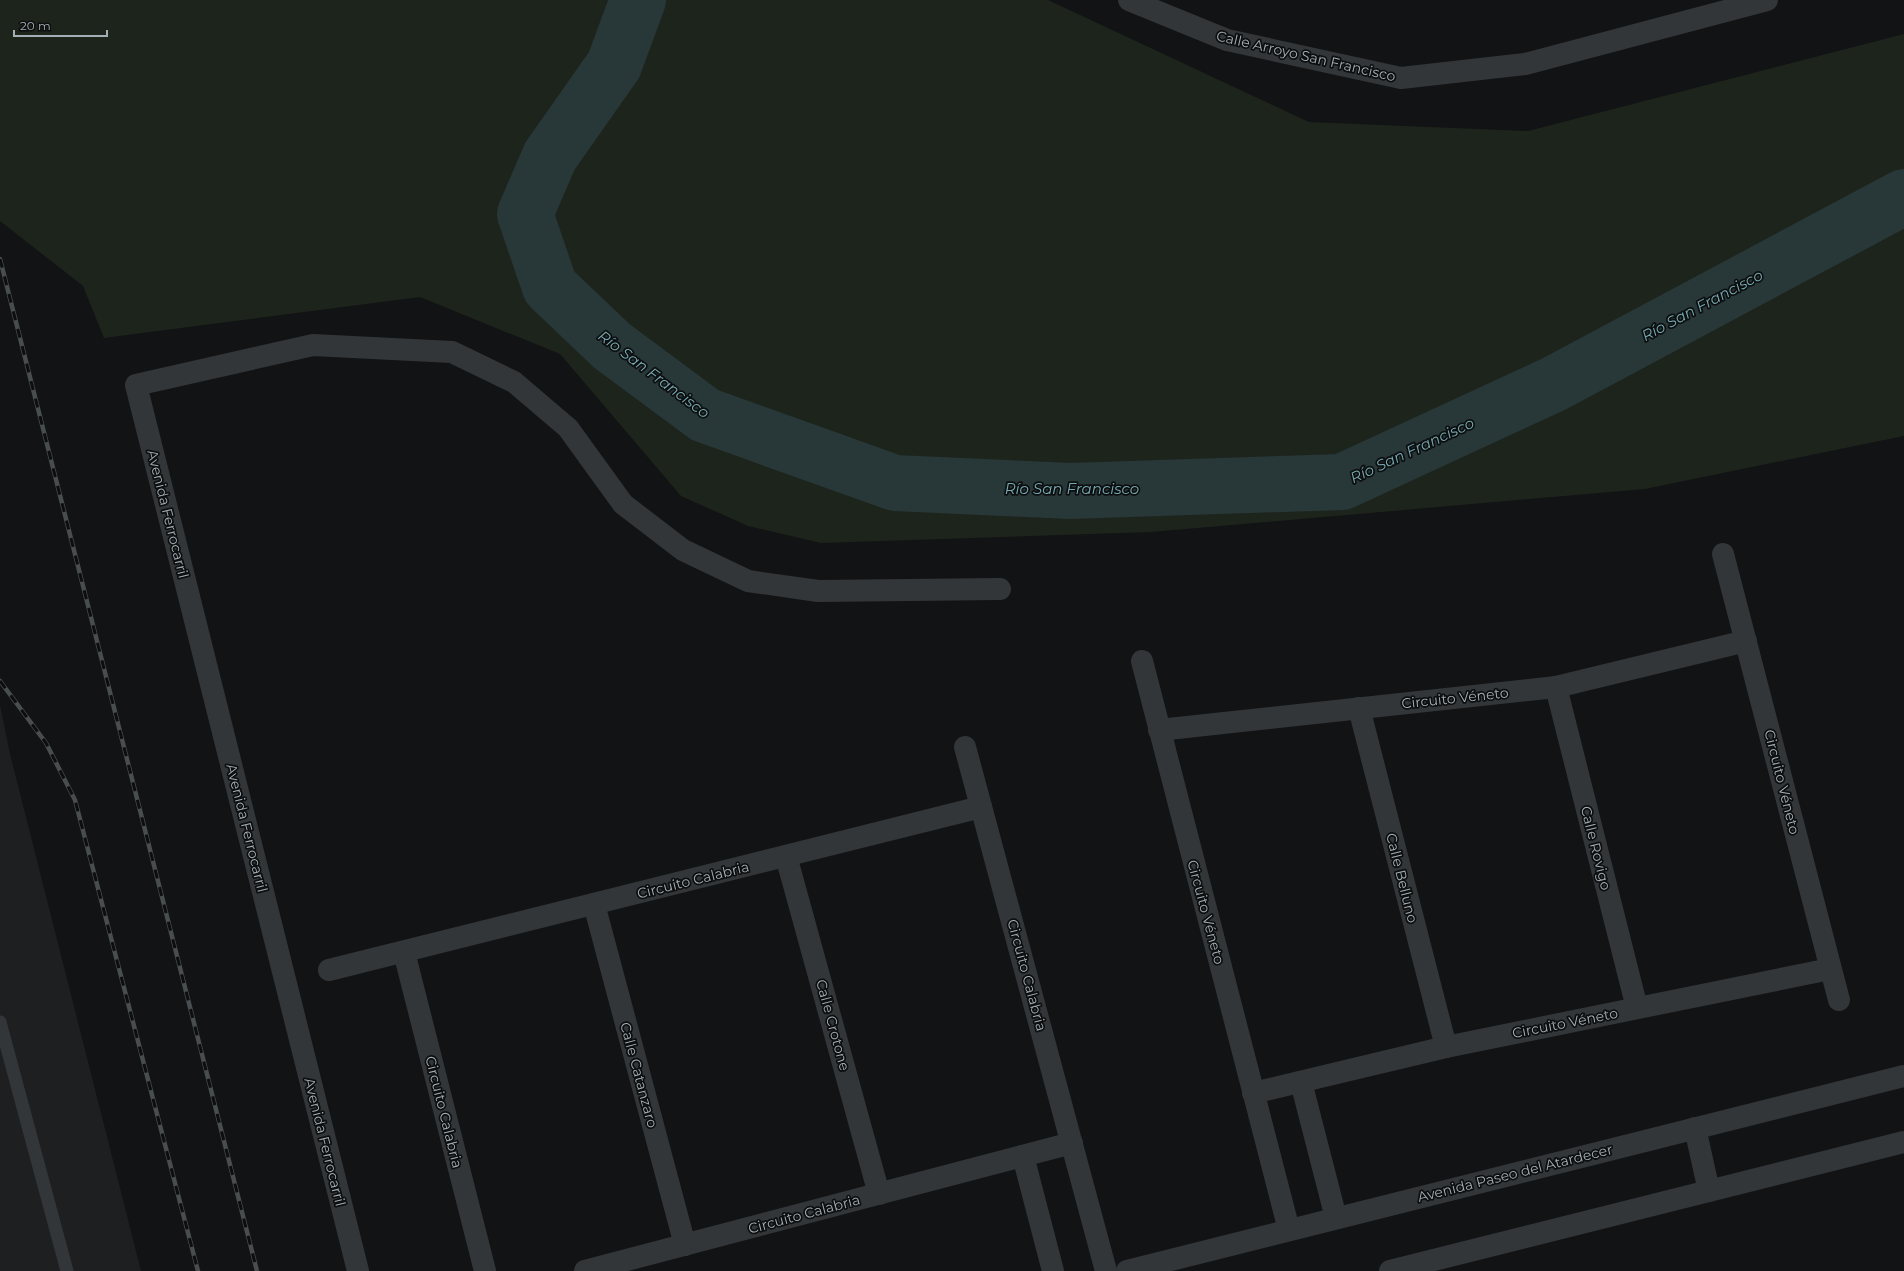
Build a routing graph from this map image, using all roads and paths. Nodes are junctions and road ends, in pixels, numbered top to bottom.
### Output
1 (1130, 0) edge
2 (1767, 0) edge
3 (1723, 554) dead end
4 (1000, 589) dead end
5 (1746, 641) junction
6 (1142, 661) dead end
7 (1556, 687) junction
8 (1359, 708) junction
9 (1159, 730) junction
10 (965, 748) dead end
11 (982, 807) junction
12 (786, 856) junction
13 (594, 904) junction
14 (404, 952) junction
15 (1830, 969) junction
16 (330, 970) dead end
17 (1839, 1000) dead end
18 (1637, 1008) junction
19 (0, 1022) edge
20 (1446, 1047) junction
21 (1904, 1076) edge
22 (1301, 1082) junction
23 (1253, 1093) junction
24 (1694, 1128) junction
25 (1904, 1142) edge
26 (1072, 1143) junction
27 (1023, 1156) junction
28 (1709, 1191) junction
29 (879, 1194) junction
30 (1336, 1218) junction
31 (1289, 1230) junction
32 (685, 1245) junction
33 (67, 1271) edge
34 (358, 1271) edge
35 (485, 1271) edge
36 (585, 1271) edge
37 (1053, 1271) edge
38 (1106, 1271) edge
39 (1127, 1271) edge
40 (1390, 1271) edge

1 - 2 street, Calle Arroyo San Francisco
3 - 5 street, Circuito Véneto
4 - 34 street, Avenida Ferrocarril
5 - 7 street, Circuito Véneto
5 - 15 street, Circuito Véneto
6 - 9 street, Circuito Véneto
7 - 8 street, Circuito Véneto
7 - 18 street, Calle Rovigo
8 - 9 street, Circuito Véneto
8 - 20 street, Calle Belluno
9 - 23 street, Circuito Véneto
10 - 11 street, Circuito Calabria
11 - 12 street, Circuito Calabria
11 - 26 street, Circuito Calabria
12 - 13 street, Circuito Calabria
12 - 29 street, Calle Crotone
13 - 14 street, Circuito Calabria
13 - 32 street, Calle Catanzaro
14 - 16 street, Circuito Calabria
14 - 35 street, Circuito Calabria
15 - 17 street, Circuito Véneto
15 - 18 street, Circuito Véneto
18 - 20 street, Circuito Véneto
19 - 33 lane
20 - 22 street, Circuito Véneto
21 - 24 street, Avenida Paseo del Atardecer
22 - 23 street, Circuito Véneto
22 - 30 street
23 - 31 street, Circuito Véneto
24 - 28 street
24 - 30 street, Avenida Paseo del Atardecer
25 - 28 street
26 - 27 street, Circuito Calabria
26 - 38 street, Circuito Calabria
27 - 29 street, Circuito Calabria
27 - 37 street
28 - 40 street
29 - 32 street, Circuito Calabria
30 - 31 street, Avenida Paseo del Atardecer
31 - 39 street, Avenida Paseo del Atardecer
32 - 36 street, Circuito Calabria

